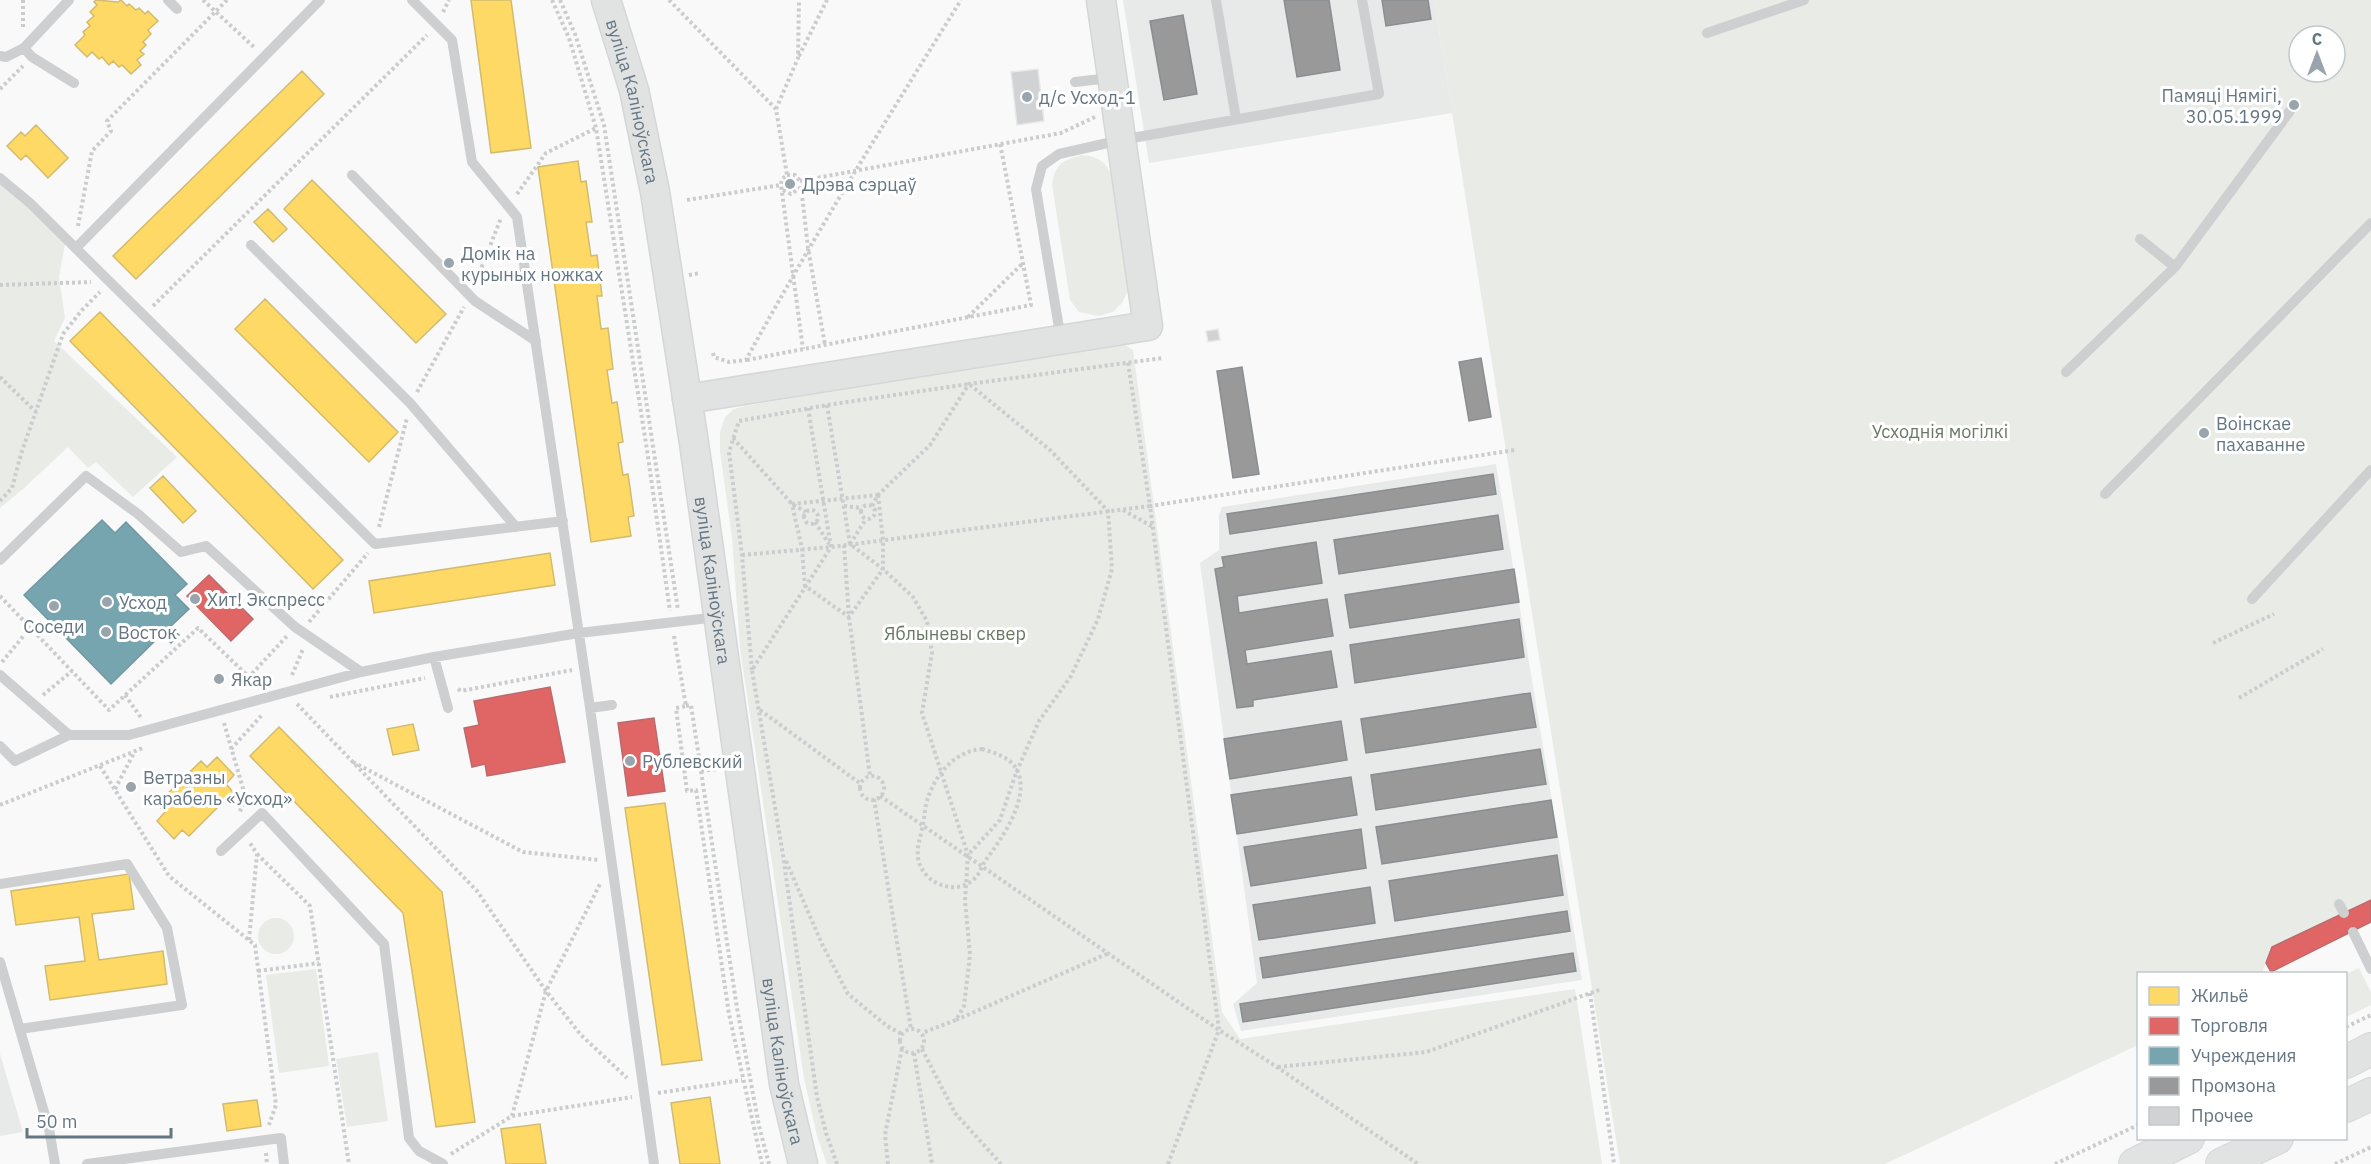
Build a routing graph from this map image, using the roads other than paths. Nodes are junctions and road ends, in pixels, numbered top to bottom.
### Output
1 (69, 0) edge
2 (168, 0) edge
3 (320, 0) edge
4 (412, 0) edge
5 (606, 0) edge
6 (1101, 0) edge
7 (1216, 0) edge
8 (1362, 0) edge
9 (1804, 0) edge
10 (177, 9) dead end
11 (1707, 33) dead end
12 (24, 48) junction
13 (0, 56) edge
14 (1113, 78) junction
15 (1075, 82) dead end
16 (74, 83) dead end
17 (2290, 111) dead end
18 (1236, 119) junction
19 (1121, 140) junction
20 (352, 175) dead end
21 (0, 178) edge
22 (2371, 222) edge
23 (2140, 239) dead end
24 (251, 244) dead end
25 (76, 248) junction
26 (2175, 267) junction
27 (1061, 340) junction
28 (536, 341) junction
29 (2066, 372) dead end
30 (687, 399) junction
31 (2371, 470) edge
32 (2105, 494) dead end
33 (563, 521) junction
34 (516, 527) junction
35 (0, 560) edge
36 (2252, 599) dead end
37 (718, 617) junction
38 (579, 633) junction
39 (434, 657) junction
40 (361, 672) junction
41 (0, 675) edge
42 (612, 705) dead end
43 (448, 708) dead end
44 (590, 708) junction
45 (69, 735) junction
46 (0, 746) edge
47 (221, 851) dead end
48 (0, 884) edge
49 (2353, 932) dead end
50 (0, 962) edge
51 (2371, 969) edge
52 (20, 1029) junction
53 (2371, 1049) edge
54 (2347, 1061) edge
55 (2371, 1094) edge
56 (2347, 1106) edge
57 (2184, 1140) edge
58 (2273, 1140) edge
59 (440, 1163) edge
60 (55, 1164) edge
61 (87, 1164) edge
62 (284, 1164) edge
63 (654, 1164) edge
64 (803, 1164) edge
65 (2135, 1164) edge
66 (2223, 1164) edge

1 - 12 lane
2 - 10 lane
3 - 25 lane
4 - 28 lane
5 - 30 main road, вуліца Каліноўскага
6 - 14 main road
7 - 18 lane
8 - 18 lane
9 - 11 lane
12 - 13 lane
12 - 16 lane
14 - 15 lane
14 - 19 main road
17 - 26 lane
18 - 19 lane
19 - 27 lane
19 - 27 main road
20 - 28 lane
21 - 25 lane
22 - 32 lane
23 - 26 lane
24 - 34 lane
25 - 34 lane
26 - 29 lane
27 - 30 main road
28 - 33 lane
30 - 37 main road, вуліца Каліноўскага
31 - 36 lane
33 - 34 lane
33 - 38 lane
35 - 40 lane
37 - 38 lane
37 - 64 main road, вуліца Каліноўскага
38 - 39 lane
38 - 44 lane
39 - 40 lane
39 - 43 lane
40 - 45 lane
41 - 45 lane
42 - 44 lane
44 - 63 lane
45 - 46 lane
47 - 59 lane
48 - 52 lane
49 - 51 lane
50 - 52 lane
52 - 60 lane
53 - 54 main road
55 - 56 main road
57 - 65 main road
58 - 66 main road
61 - 62 lane

